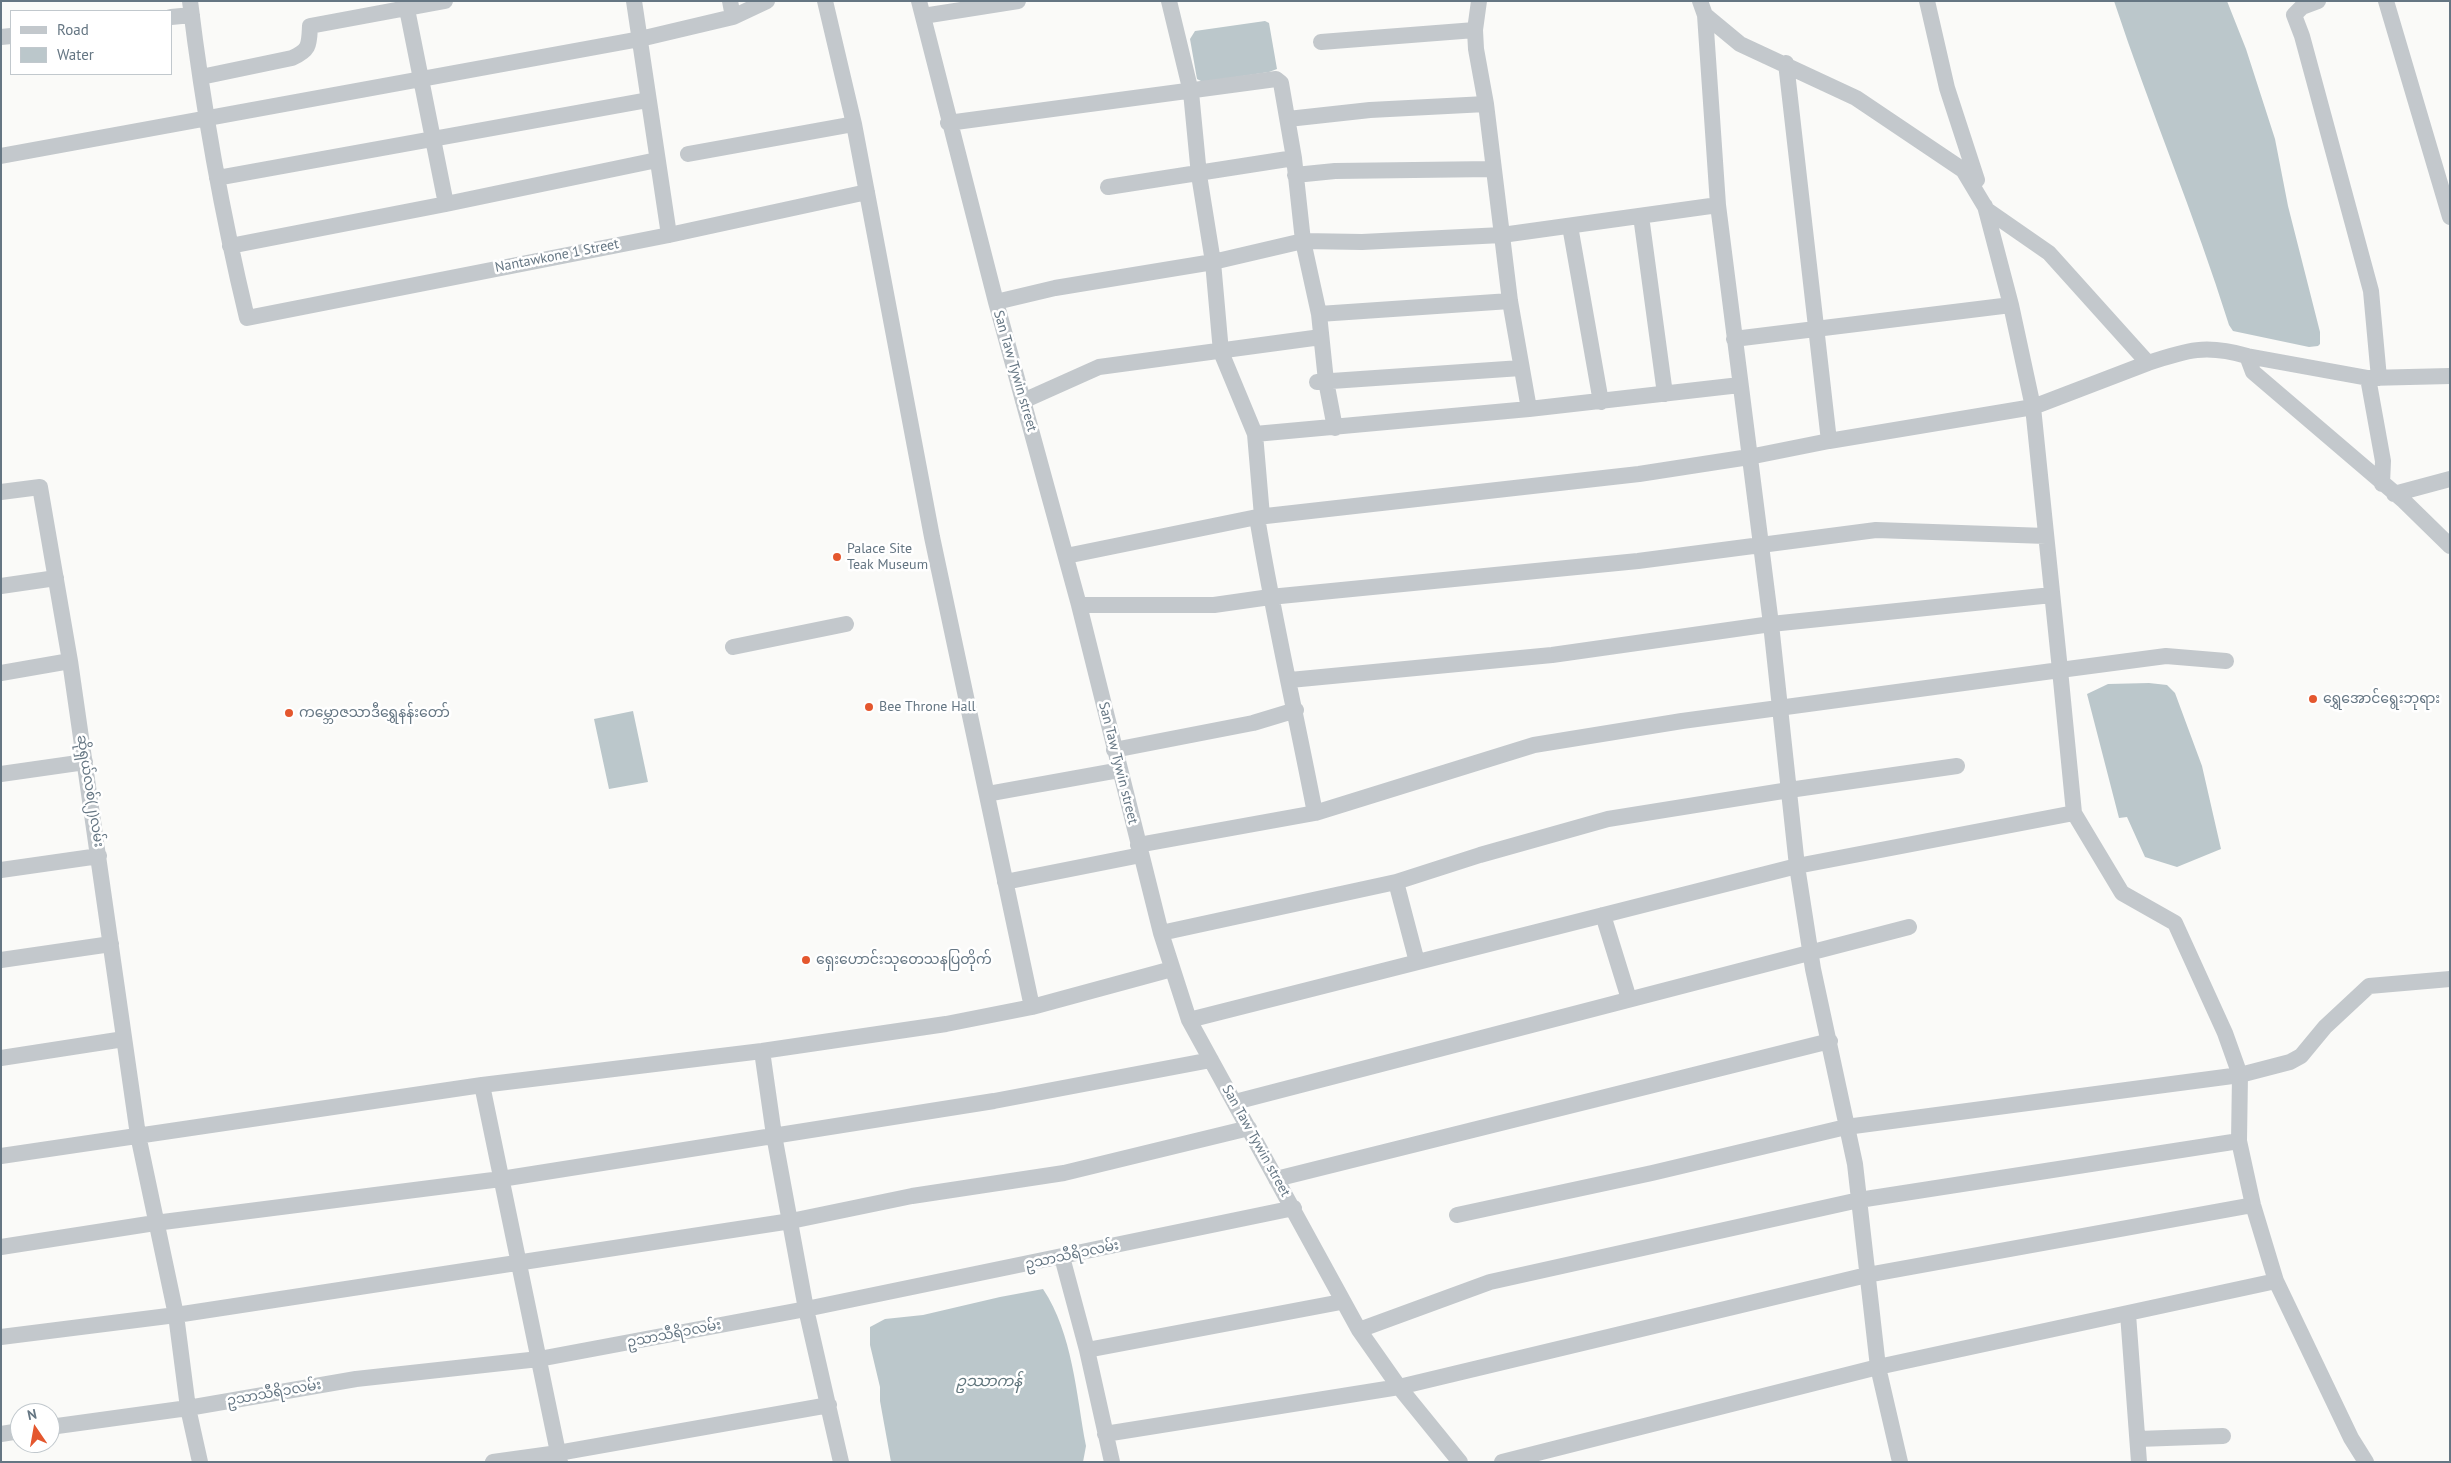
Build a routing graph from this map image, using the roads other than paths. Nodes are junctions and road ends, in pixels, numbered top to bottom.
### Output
1 (445, 1) edge
2 (634, 1) edge
3 (767, 1) edge
4 (825, 1) edge
5 (1018, 1) edge
6 (1169, 1) edge
7 (1479, 1) edge
8 (1927, 1) edge
9 (2318, 1) edge
10 (2386, 1) edge
11 (191, 8) edge
12 (1702, 8) edge
13 (2291, 8) edge
14 (407, 9) junction
15 (731, 9) edge
16 (921, 9) edge
17 (172, 17) edge
18 (1475, 30) junction
19 (640, 39) junction
20 (1321, 42) dead end
21 (1786, 63) junction
22 (201, 77) junction
23 (422, 78) junction
24 (1191, 92) junction
25 (648, 100) junction
26 (1486, 104) junction
27 (208, 119) junction
28 (1288, 119) junction
29 (948, 123) junction
30 (854, 124) junction
31 (433, 139) junction
32 (688, 154) dead end
33 (1, 156) edge
34 (657, 160) junction
35 (1294, 166) junction
36 (1493, 169) junction
37 (1199, 174) junction
38 (217, 178) junction
39 (1108, 188) dead end
40 (867, 192) junction
41 (446, 204) junction
42 (1718, 205) junction
43 (1987, 210) junction
44 (2449, 213) edge
45 (1641, 216) junction
46 (1570, 226) junction
47 (669, 234) junction
48 (1502, 235) junction
49 (1303, 241) junction
50 (230, 246) junction
51 (1214, 262) junction
52 (1510, 300) junction
53 (996, 302) junction
54 (2011, 305) junction
55 (1319, 314) junction
56 (1815, 329) junction
57 (1322, 337) junction
58 (1734, 339) junction
59 (1221, 352) junction
60 (2247, 356) junction
61 (2148, 363) junction
62 (1521, 368) junction
63 (2450, 376) edge
64 (2374, 378) junction
65 (1322, 381) junction
66 (1740, 385) junction
67 (1665, 394) junction
68 (1023, 401) junction
69 (1601, 402) junction
70 (2032, 406) junction
71 (1529, 409) junction
72 (1335, 428) junction
73 (1255, 434) junction
74 (1829, 441) junction
75 (1749, 457) junction
76 (2450, 479) edge
77 (2388, 489) junction
78 (1, 492) edge
79 (1259, 517) junction
80 (2046, 536) junction
81 (2447, 538) edge
82 (1760, 544) junction
83 (1066, 556) junction
84 (56, 578) junction
85 (1, 586) edge
86 (2052, 595) junction
87 (1270, 597) junction
88 (1079, 605) junction
89 (846, 624) dead end
90 (1771, 624) junction
91 (733, 647) dead end
92 (70, 661) junction
93 (2226, 661) dead end
94 (2060, 670) junction
95 (1, 673) edge
96 (1290, 680) junction
97 (1780, 708) junction
98 (1296, 710) junction
99 (1114, 750) junction
100 (85, 762) junction
101 (1957, 766) dead end
102 (1120, 770) junction
103 (1, 774) edge
104 (1789, 790) junction
105 (987, 794) junction
106 (1315, 813) junction
107 (2074, 813) junction
108 (1139, 850) junction
109 (99, 856) junction
110 (1797, 866) junction
111 (1, 870) edge
112 (1006, 882) junction
113 (1396, 882) junction
114 (1604, 915) junction
115 (1909, 927) dead end
116 (1161, 933) junction
117 (111, 944) junction
118 (1812, 951) junction
119 (1, 960) edge
120 (1417, 962) junction
121 (1172, 970) junction
122 (2450, 980) edge
123 (1629, 999) junction
124 (1032, 1007) junction
125 (1189, 1020) junction
126 (124, 1039) junction
127 (1830, 1041) junction
128 (762, 1051) junction
129 (1, 1058) edge
130 (1211, 1060) junction
131 (2240, 1075) junction
132 (482, 1085) junction
133 (1235, 1102) junction
134 (1846, 1127) junction
135 (1249, 1128) junction
136 (138, 1135) junction
137 (774, 1135) junction
138 (2239, 1141) junction
139 (1, 1156) edge
140 (501, 1178) junction
141 (1276, 1179) junction
142 (1859, 1200) junction
143 (2253, 1205) junction
144 (1294, 1208) junction
145 (1456, 1215) dead end
146 (792, 1221) junction
147 (155, 1223) junction
148 (1, 1246) edge
149 (1062, 1257) junction
150 (518, 1261) junction
151 (1867, 1275) junction
152 (2276, 1281) junction
153 (1341, 1302) junction
154 (806, 1309) junction
155 (2128, 1314) junction
156 (176, 1315) junction
157 (1359, 1330) junction
158 (1, 1338) edge
159 (1087, 1350) junction
160 (539, 1359) junction
161 (1878, 1368) junction
162 (1400, 1387) junction
163 (829, 1405) junction
164 (188, 1408) junction
165 (60, 1426) edge
166 (1105, 1434) junction
167 (2224, 1436) dead end
168 (2138, 1439) junction
169 (559, 1457) edge
170 (200, 1462) edge
171 (493, 1462) edge
172 (841, 1462) edge
173 (1112, 1462) edge
174 (1460, 1462) edge
175 (1502, 1462) edge
176 (1900, 1462) edge
177 (2139, 1462) edge
178 (2366, 1462) edge

1 - 14 street
2 - 19 street
3 - 15 street
4 - 30 street
5 - 16 street
6 - 24 street
7 - 18 street
8 - 43 street
9 - 13 street
10 - 44 street
11 - 17 street
11 - 22 street
12 - 21 street
12 - 42 street
13 - 64 street
14 - 22 street
14 - 23 street
15 - 19 street
16 - 29 street, San Taw Tywin street
18 - 20 street
18 - 26 street
19 - 23 street
19 - 25 street
21 - 43 street
21 - 56 street
22 - 27 street
23 - 27 street
23 - 31 street
24 - 28 street
24 - 29 street
24 - 37 street
25 - 31 street
25 - 34 street
26 - 28 street
26 - 36 street
27 - 33 street
27 - 38 street
28 - 35 street
29 - 53 street, San Taw Tywin street
30 - 32 street
30 - 40 street
31 - 38 street
31 - 41 street
34 - 41 street
34 - 47 street
35 - 36 street
35 - 37 street
35 - 49 street
36 - 48 street
37 - 39 street
37 - 51 street
38 - 50 street
40 - 47 street, Nantawkone 1 Street
40 - 105 street
41 - 50 street
42 - 45 street
42 - 58 street
43 - 54 street
43 - 61 street
45 - 46 street
45 - 67 street
46 - 48 street
46 - 69 street
47 - 50 street, Nantawkone 1 Street
48 - 49 street
48 - 52 street
49 - 51 street
49 - 55 street
51 - 53 street
51 - 59 street
52 - 55 street
52 - 62 street
53 - 68 street, San Taw Tywin street
54 - 56 street
54 - 70 street
55 - 57 street
56 - 58 street
56 - 74 street
57 - 59 street
57 - 65 street
58 - 66 street
59 - 68 street
59 - 73 street
60 - 61 street
60 - 64 street
60 - 77 street
61 - 70 street
62 - 65 street
62 - 71 street
63 - 64 street
64 - 77 street
65 - 72 street
66 - 67 street
66 - 75 street
67 - 69 street
68 - 83 street, San Taw Tywin street
69 - 71 street
70 - 74 street
70 - 80 street
71 - 72 street
72 - 73 street
73 - 79 street
74 - 75 street
75 - 79 street
75 - 82 street
76 - 77 street
77 - 81 street
78 - 84 street, ဆိုရှယ်လစ်(၂)လမ်း
79 - 83 street
79 - 87 street
80 - 82 street
80 - 86 street
82 - 87 street
82 - 90 street
83 - 88 street, San Taw Tywin street
84 - 85 street
84 - 92 street, ဆိုရှယ်လစ်(၂)လမ်း
86 - 90 street
86 - 94 street
87 - 88 street
87 - 96 street
88 - 99 street, San Taw Tywin street
89 - 91 street
90 - 96 street
90 - 97 street
92 - 95 street
92 - 100 street, ဆိုရှယ်လစ်(၂)လမ်း
93 - 94 street
94 - 97 street
94 - 107 street
96 - 98 street
97 - 104 street
97 - 106 street
98 - 99 street
98 - 106 street
99 - 102 street, San Taw Tywin street
100 - 103 street
100 - 109 street, ဆိုရှယ်လစ်(၂)လမ်း
101 - 104 street
102 - 105 street
102 - 108 street, San Taw Tywin street
104 - 110 street
104 - 113 street
105 - 112 street
106 - 108 street
107 - 110 street
107 - 131 street
108 - 112 street
108 - 116 street, San Taw Tywin street
109 - 111 street
109 - 117 street, ဆိုရှယ်လစ်(၂)လမ်း
110 - 114 street
110 - 118 street
112 - 124 street
113 - 116 street
113 - 120 street
114 - 120 street
114 - 123 street
115 - 118 street
116 - 121 street, San Taw Tywin street
117 - 119 street
117 - 126 street, ဆိုရှယ်လစ်(၂)လမ်း
118 - 123 street
118 - 127 street
120 - 125 street
121 - 124 street
121 - 125 street, San Taw Tywin street
122 - 131 street
123 - 133 street
124 - 128 street
125 - 130 street, San Taw Tywin street
126 - 129 street
126 - 136 street, ဆိုရှယ်လစ်(၂)လမ်း
127 - 134 street
127 - 141 street
128 - 132 street
128 - 137 street
130 - 133 street, San Taw Tywin street
130 - 137 street
131 - 134 street
131 - 138 street
132 - 136 street
132 - 140 street
133 - 135 street, San Taw Tywin street
134 - 142 street
134 - 145 street
135 - 141 street, San Taw Tywin street
135 - 146 street
136 - 139 street
136 - 147 street, ဆိုရှယ်လစ်(၂)လမ်း
137 - 140 street
137 - 146 street
138 - 142 street
138 - 143 street
140 - 147 street
140 - 150 street
141 - 144 street, San Taw Tywin street
142 - 151 street
142 - 157 street
143 - 151 street
143 - 152 street
144 - 149 street, ဥသာသီရိ၁လမ်း
144 - 153 street, San Taw Tywin street
146 - 150 street
146 - 154 street
147 - 148 street
147 - 156 street, ဆိုရှယ်လစ်(၂)လမ်း
149 - 154 street, ဥသာသီရိ၁လမ်း
149 - 159 street
150 - 156 street
150 - 160 street
151 - 161 street
151 - 162 street
152 - 155 street
152 - 178 street
153 - 157 street, San Taw Tywin street
153 - 159 street
154 - 160 street, ဥသာသီရိ၁လမ်း
154 - 163 street
155 - 161 street
155 - 168 street
156 - 158 street
156 - 164 street, ဆိုရှယ်လစ်(၂)လမ်း
157 - 162 street, San Taw Tywin street
159 - 166 street
160 - 164 street, ဥသာသီရိ၁လမ်း
160 - 169 street
161 - 175 street
161 - 176 street
162 - 166 street
162 - 174 street, San Taw Tywin street
163 - 169 street
163 - 172 street
164 - 165 street, ဥသာသီရိ၁လမ်း
164 - 170 street, ဆိုရှယ်လစ်(၂)လမ်း
166 - 173 street
167 - 168 street
168 - 177 street
169 - 171 street

